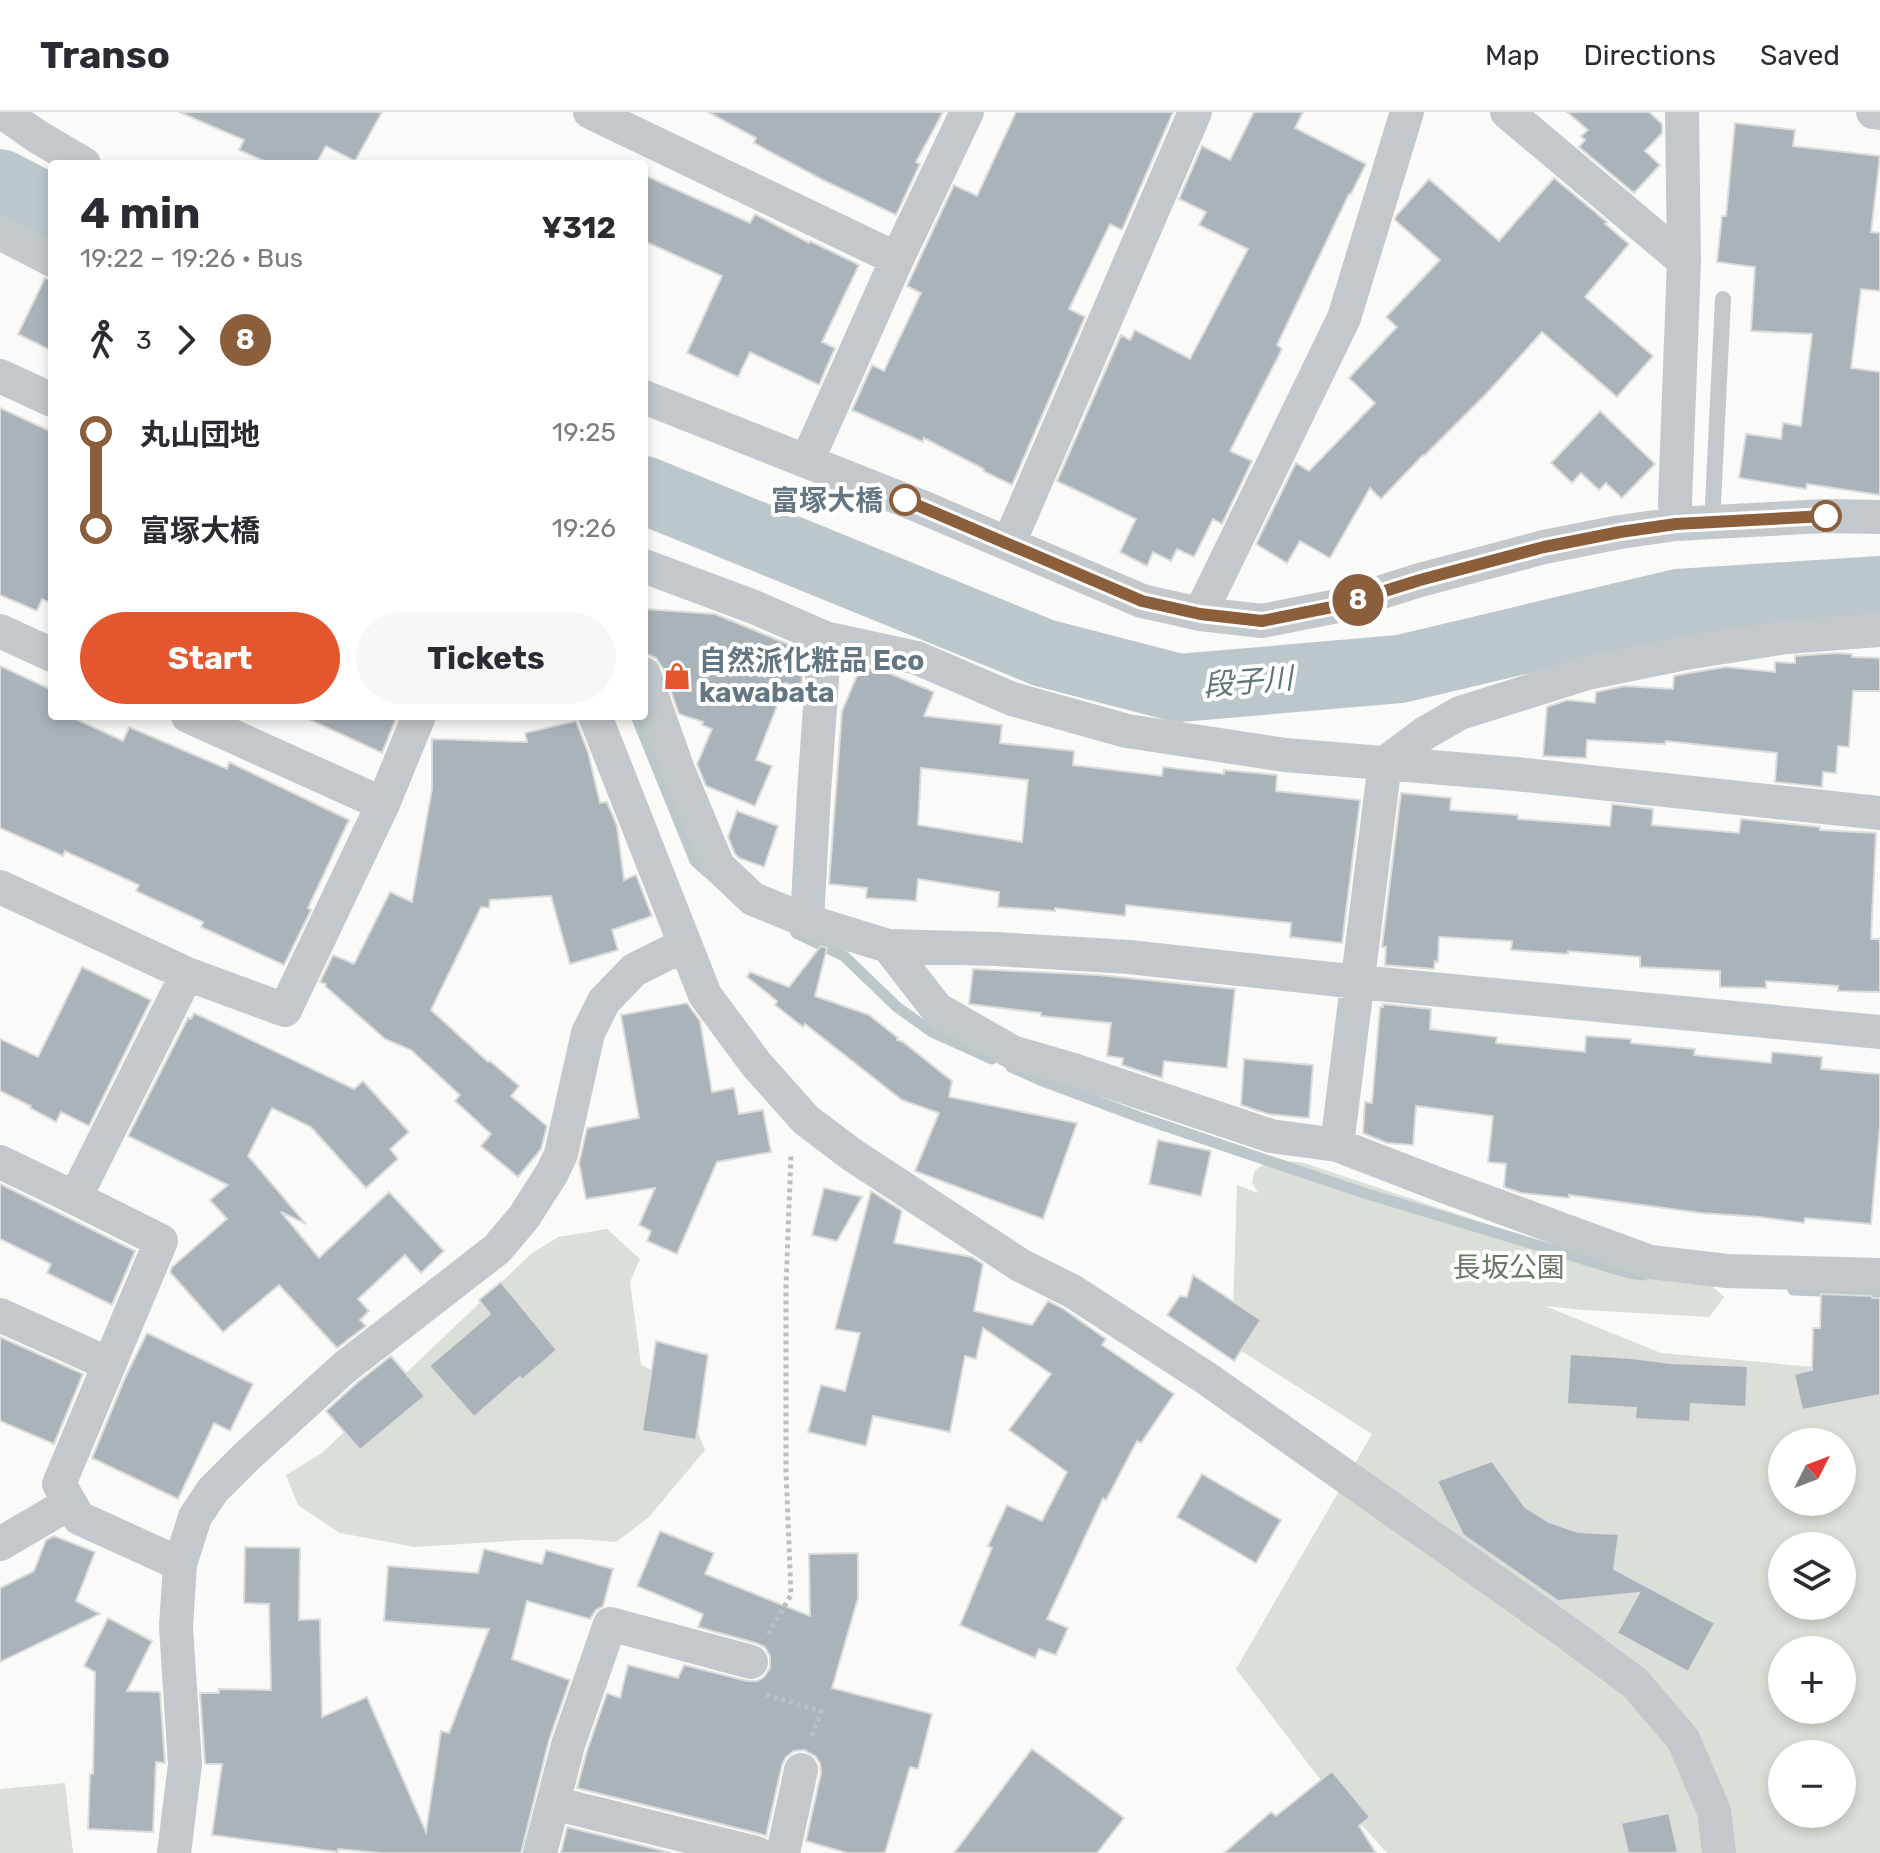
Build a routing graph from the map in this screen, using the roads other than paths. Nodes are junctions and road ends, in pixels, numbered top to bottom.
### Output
1 (2, 112) edge
2 (590, 112) edge
3 (967, 112) edge
4 (1195, 112) edge
5 (1407, 112) edge
6 (1507, 112) edge
7 (1682, 112) edge
8 (1873, 112) edge
9 (1880, 113) edge
10 (77, 160) edge
11 (0, 233) edge
12 (48, 258) edge
13 (897, 259) junction
14 (1684, 261) junction
15 (1723, 299) dead end
16 (0, 376) edge
17 (48, 398) edge
18 (648, 399) edge
19 (807, 461) junction
20 (1880, 517) edge
21 (1676, 524) junction
22 (1712, 524) junction
23 (1009, 543) junction
24 (648, 567) edge
25 (1200, 614) junction
26 (1880, 630) edge
27 (0, 631) edge
28 (825, 638) junction
29 (48, 653) edge
30 (648, 685) edge
31 (197, 720) edge
32 (417, 720) edge
33 (597, 720) edge
34 (1385, 763) junction
35 (383, 804) junction
36 (1880, 813) edge
37 (0, 887) edge
38 (807, 921) junction
39 (684, 945) junction
40 (888, 946) junction
41 (187, 974) junction
42 (1358, 982) junction
43 (1880, 1032) edge
44 (1337, 1145) junction
45 (0, 1162) edge
46 (75, 1198) junction
47 (1880, 1275) edge
48 (0, 1315) edge
49 (109, 1364) junction
50 (70, 1503) junction
51 (0, 1544) edge
52 (180, 1564) junction
53 (751, 1662) road end
54 (801, 1770) road end
55 (553, 1803) junction
56 (174, 1853) edge
57 (540, 1853) edge
58 (756, 1853) edge
59 (783, 1853) edge
60 (1719, 1853) edge

1 - 10 street
2 - 13 street
3 - 13 street
4 - 23 street
5 - 25 street
6 - 14 street
7 - 14 street
8 - 9 street
11 - 12 street
13 - 19 street
14 - 21 street
15 - 22 lane
16 - 17 street
18 - 19 street
19 - 23 street
20 - 22 street
21 - 22 street
21 - 25 street
23 - 25 street
24 - 28 street
26 - 34 street
27 - 29 street
28 - 34 street
28 - 38 street
30 - 38 street
31 - 35 street
32 - 35 street
33 - 39 street
34 - 36 street
34 - 42 street
35 - 41 street
37 - 41 street
38 - 40 street
39 - 52 street
39 - 60 street
40 - 42 street
40 - 44 street
41 - 46 street
42 - 43 street
42 - 44 street
44 - 47 street
45 - 46 street
46 - 49 street
48 - 49 street
49 - 50 street
50 - 51 street
50 - 52 street
52 - 56 street
53 - 55 street
54 - 59 street
55 - 57 street
55 - 58 street

